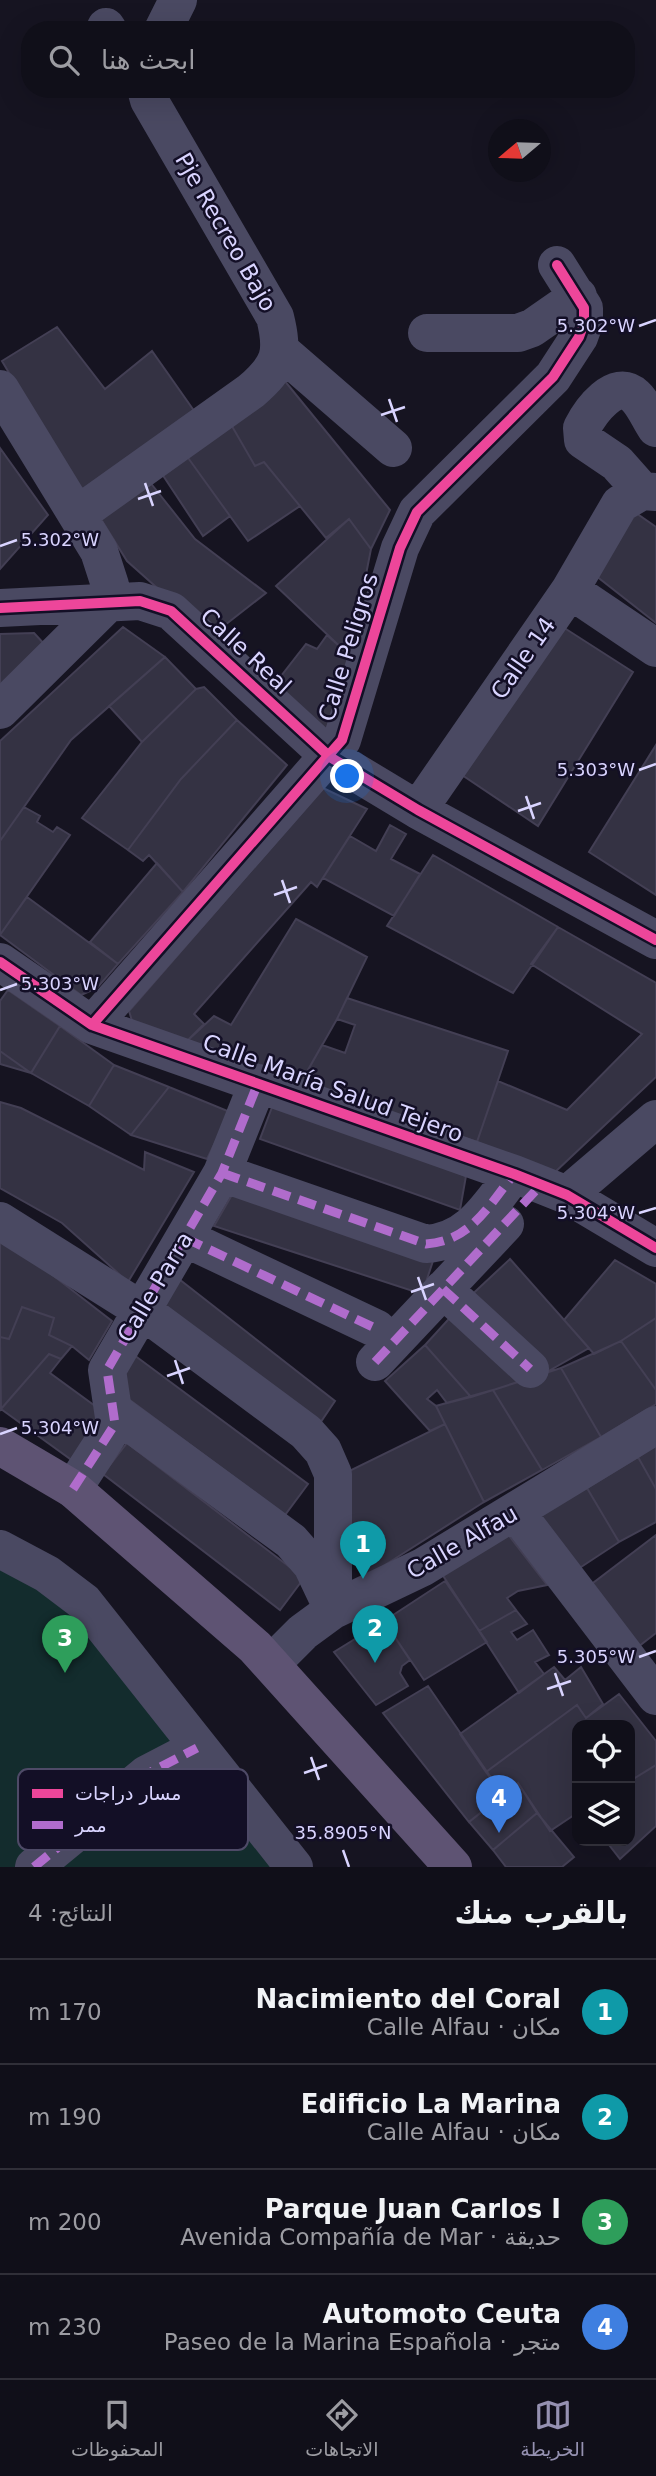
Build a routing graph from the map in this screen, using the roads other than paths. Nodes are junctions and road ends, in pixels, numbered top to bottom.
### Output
1 (178, 0) edge
2 (168, 21) edge
3 (153, 102) edge
4 (428, 333) dead end
5 (281, 352) junction
6 (0, 389) edge
7 (656, 428) edge
8 (393, 447) dead end
9 (649, 492) edge
10 (77, 515) junction
11 (570, 590) junction
12 (108, 603) junction
13 (0, 608) edge
14 (656, 648) edge
15 (0, 710) edge
16 (330, 757) junction
17 (418, 810) junction
18 (656, 940) edge
19 (0, 962) edge
20 (92, 1025) junction
21 (258, 1083) junction
22 (656, 1119) edge
23 (222, 1173) junction
24 (540, 1185) junction
25 (0, 1221) edge
26 (185, 1238) junction
27 (656, 1248) edge
28 (443, 1289) junction
29 (143, 1311) junction
30 (530, 1369) dead end
31 (116, 1412) junction
32 (656, 1424) edge
33 (0, 1446) edge
34 (73, 1489) junction
35 (515, 1511) junction
36 (0, 1549) edge
37 (333, 1610) junction
38 (272, 1663) junction
39 (656, 1696) edge
40 (197, 1748) junction
41 (157, 1769) edge
42 (214, 1769) edge
43 (248, 1811) edge
44 (55, 1850) edge
45 (34, 1867) edge
46 (294, 1867) edge
47 (453, 1867) edge

1 - 2 street
3 - 5 street, Pje Recreo Bajo
4 - 16 street, Calle Peligros
5 - 8 street
5 - 10 street
6 - 10 street
7 - 9 street
9 - 11 street, Calle 14
10 - 12 street
11 - 14 street
11 - 17 street, Calle 14
12 - 13 street, Calle Real
12 - 15 street
12 - 16 street, Calle Real
16 - 17 street, Calle Real
16 - 20 street, Calle Peligros
17 - 18 street, Calle Real
19 - 20 street, Calle María Salud Tejero
20 - 21 street, Calle María Salud Tejero
21 - 23 street, Calle Parra
21 - 24 street, Calle María Salud Tejero
22 - 24 street
23 - 24 street
23 - 26 street, Calle Parra
24 - 27 street, Calle María Salud Tejero
24 - 28 street
25 - 29 street
26 - 28 street
26 - 29 street, Calle Parra
28 - 30 street
29 - 31 street, Calle Parra
29 - 37 street
31 - 34 street
31 - 37 street
32 - 35 street, Calle Alfau
33 - 34 main road
34 - 38 main road
35 - 37 street, Calle Alfau
35 - 39 street
36 - 40 street
37 - 38 street, Calle Alfau
38 - 47 main road
40 - 41 street
40 - 42 street
43 - 46 street
44 - 45 street

